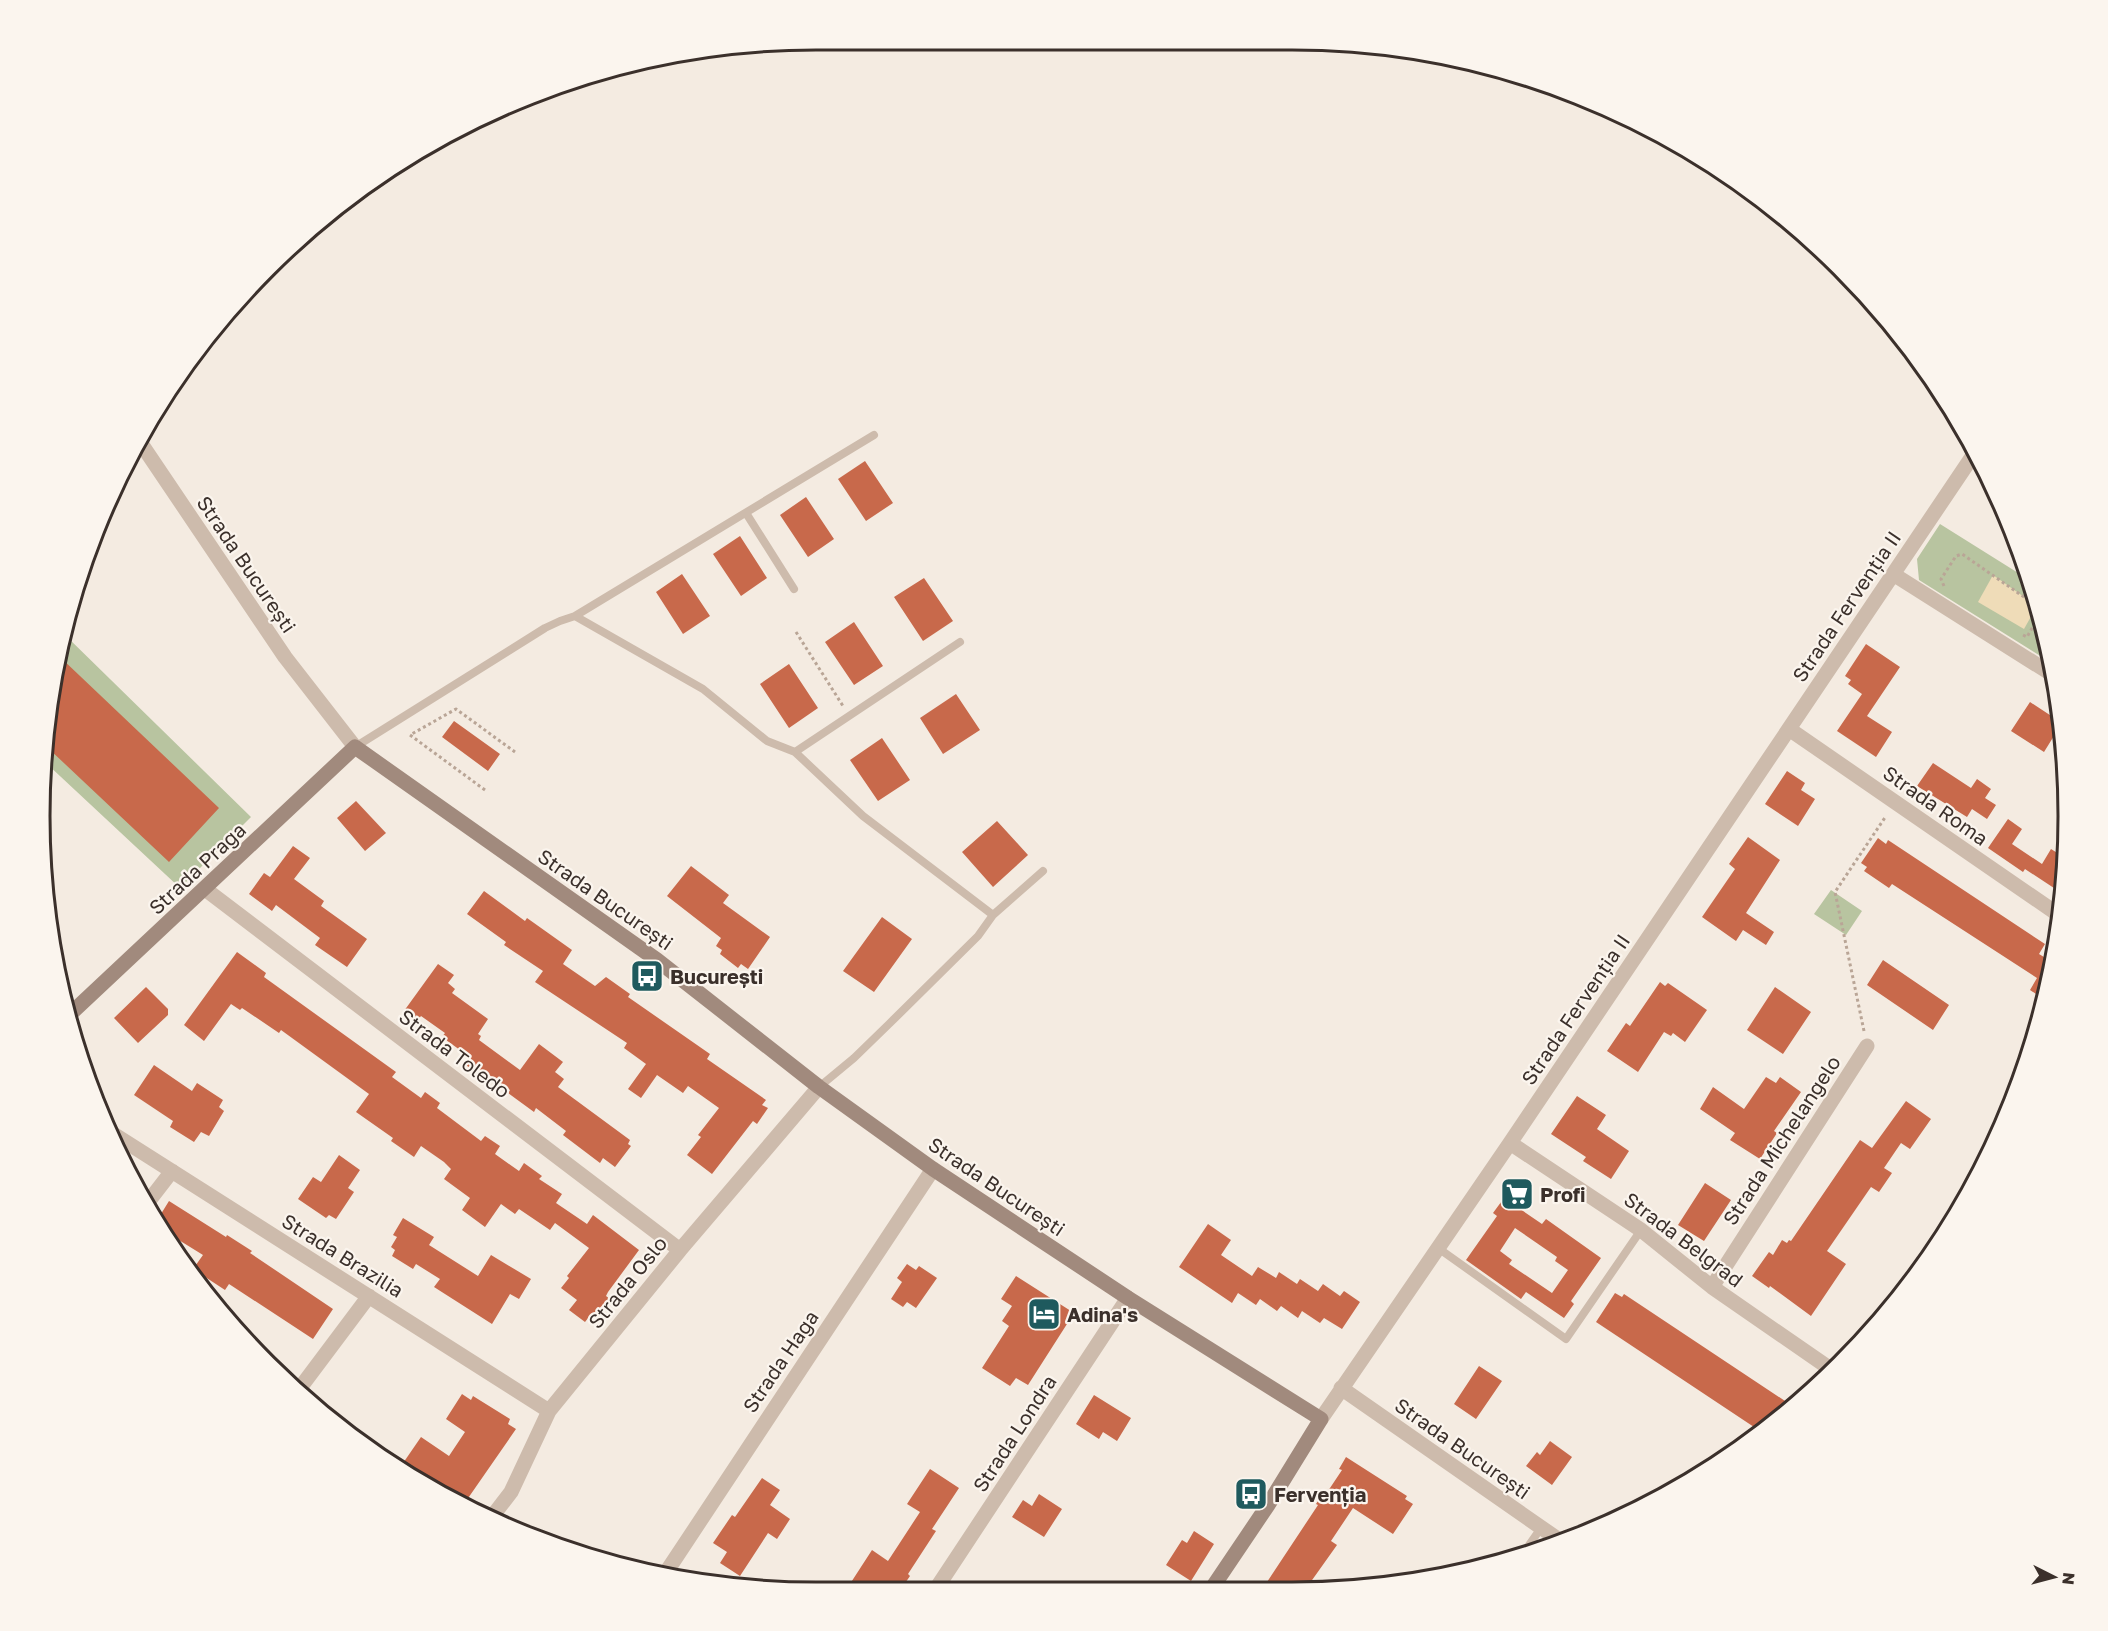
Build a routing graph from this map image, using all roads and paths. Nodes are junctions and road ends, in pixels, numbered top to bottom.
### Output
1 (874, 435) dead end
2 (144, 448) edge
3 (1970, 459) edge
4 (746, 513) junction
5 (1893, 574) junction
6 (794, 589) dead end
7 (1952, 591) dead end
8 (2027, 599) edge
9 (575, 616) junction
10 (2034, 626) edge
11 (2017, 631) dead end
12 (796, 632) dead end
13 (960, 642) dead end
14 (2045, 670) edge
15 (849, 715) junction
16 (1789, 729) junction
17 (355, 747) junction
18 (515, 752) dead end
19 (795, 752) junction
20 (485, 790) dead end
21 (1895, 802) junction
22 (1043, 871) dead end
23 (205, 889) junction
24 (2052, 910) edge
25 (993, 915) junction
26 (75, 1010) edge
27 (1866, 1046) joint
28 (819, 1088) junction
29 (122, 1140) edge
30 (1510, 1143) junction
31 (933, 1169) junction
32 (172, 1171) junction
33 (152, 1197) edge
34 (1641, 1230) junction
35 (1438, 1248) junction
36 (680, 1250) junction
37 (1712, 1287) junction
38 (369, 1296) junction
39 (1128, 1298) junction
40 (1825, 1365) edge
41 (303, 1384) edge
42 (1341, 1388) junction
43 (549, 1411) junction
44 (1321, 1419) junction
45 (496, 1511) edge
46 (1541, 1528) junction
47 (1553, 1536) edge
48 (1530, 1544) edge
49 (669, 1568) edge
50 (941, 1582) edge
51 (1216, 1582) edge

1 - 4 lane
2 - 17 street, Strada București
3 - 5 street, Strada Fervenția II
4 - 6 lane
4 - 9 lane
5 - 14 street
5 - 16 street, Strada Fervenția II
7 - 8 path
9 - 17 lane
9 - 19 lane
10 - 11 path
12 - 15 path
13 - 15 lane
15 - 19 lane
16 - 21 street, Strada Roma
16 - 30 street, Strada Fervenția II
17 - 23 street, Strada Praga
17 - 28 street, Strada București
18 - 20 path
19 - 25 lane
21 - 24 street, Strada Roma
21 - 27 path
22 - 25 lane
23 - 26 street, Strada Praga
23 - 36 street, Strada Toledo
25 - 28 lane
27 - 37 street, Strada Michelangelo
28 - 31 street, Strada București
28 - 36 street, Strada Oslo
29 - 32 street, Strada Brazilia
30 - 34 street, Strada Belgrad
30 - 35 street, Strada Fervenția II
31 - 39 street, Strada București
31 - 49 street, Strada Haga
32 - 33 street
32 - 38 street, Strada Brazilia
34 - 35 lane
34 - 37 street, Strada Belgrad
35 - 42 street, Strada Fervenția II
36 - 43 street, Strada Oslo
37 - 40 street, Strada Belgrad
38 - 41 street
38 - 43 street, Strada Brazilia
39 - 44 street, Strada București
39 - 50 street, Strada Londra
42 - 44 street, Strada Fervenția II
42 - 46 street, Strada București
43 - 45 street, Strada Oslo
44 - 51 street, Strada Fervenția II
46 - 47 street, Strada București
46 - 48 lane

